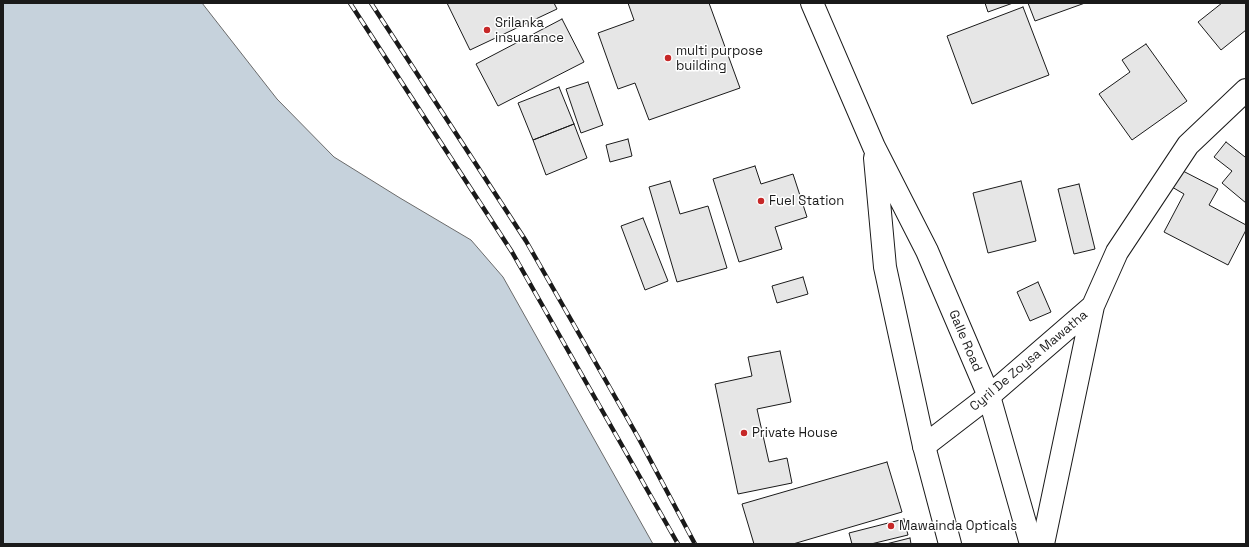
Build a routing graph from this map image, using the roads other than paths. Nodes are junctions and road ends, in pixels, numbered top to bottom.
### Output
1 (812, 3) edge
2 (1246, 90) edge
3 (874, 147) junction
4 (1093, 306) junction
5 (989, 396) junction
6 (924, 446) junction
7 (950, 544) edge
8 (1031, 544) edge
9 (1043, 544) edge

1 - 3 main road, Galle Road
2 - 4 main road, Cyril De Zoysa Mawatha
3 - 5 main road, Galle Road
3 - 6 main road, Galle Road
4 - 5 main road, Cyril De Zoysa Mawatha
4 - 9 main road
5 - 6 main road, Cyril De Zoysa Mawatha
5 - 8 main road, Galle Road
6 - 7 main road, Galle Road

